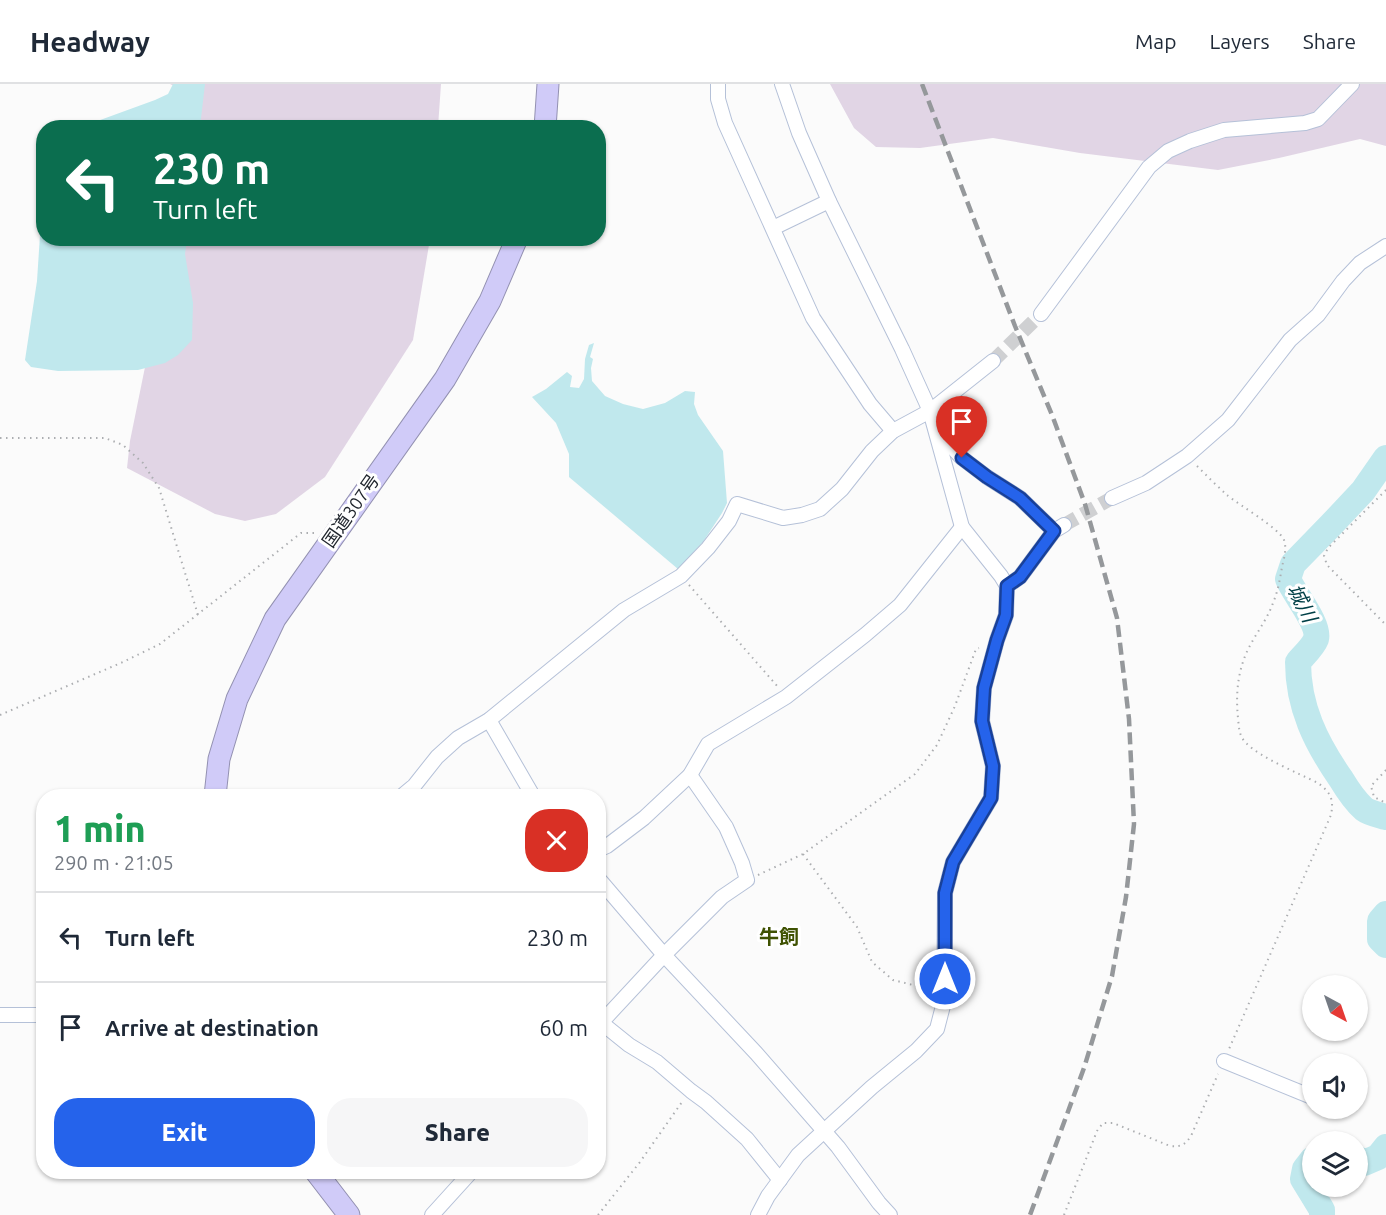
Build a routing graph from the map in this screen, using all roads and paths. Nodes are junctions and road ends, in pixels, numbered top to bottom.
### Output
1 (548, 84) edge
2 (718, 84) edge
3 (782, 84) edge
4 (1352, 84) edge
5 (546, 120) edge
6 (829, 201) junction
7 (773, 228) junction
8 (514, 246) edge
9 (1386, 246) edge
10 (1041, 314) tunnel mouth
11 (993, 361) tunnel mouth
12 (930, 411) junction
13 (936, 430) junction
14 (892, 431) junction
15 (0, 438) edge
16 (1187, 456) junction
17 (1386, 489) edge
18 (1112, 498) tunnel mouth
19 (962, 527) junction
20 (335, 533) junction
21 (681, 576) junction
22 (1007, 586) junction
23 (198, 615) junction
24 (1386, 625) edge
25 (997, 640) junction
26 (786, 697) junction
27 (0, 715) edge
28 (489, 720) junction
29 (1386, 770) edge
30 (690, 775) junction
31 (216, 789) edge
32 (410, 789) edge
33 (529, 789) edge
34 (1386, 803) edge
35 (606, 846) edge
36 (802, 854) junction
37 (747, 880) junction
38 (606, 887) edge
39 (664, 955) junction
40 (944, 1002) junction
41 (0, 1015) edge
42 (36, 1015) edge
43 (606, 1017) edge
44 (606, 1027) edge
45 (1224, 1061) junction
46 (691, 1091) junction
47 (1302, 1093) edge
48 (823, 1131) junction
49 (321, 1179) edge
50 (465, 1179) edge
51 (780, 1180) junction
52 (349, 1215) edge
53 (432, 1215) edge
54 (598, 1215) edge
55 (758, 1215) edge
56 (890, 1215) edge
57 (1064, 1215) edge

1 - 5 highway
2 - 7 street
3 - 6 street
4 - 10 street
6 - 7 street
6 - 12 street
7 - 14 street
8 - 20 highway, 国道307号
9 - 16 street
11 - 12 street
12 - 13 street
12 - 14 street
13 - 19 street
13 - 22 street
14 - 21 street
15 - 23 path
16 - 18 street
16 - 45 path
17 - 24 path
19 - 22 street
19 - 26 street
20 - 23 path
20 - 31 highway, 国道307号
21 - 26 path
21 - 28 street
22 - 25 street
23 - 27 path
25 - 36 path
25 - 40 street
26 - 30 street
28 - 32 street
28 - 33 street
29 - 34 path
30 - 35 street
30 - 37 street
36 - 37 path
36 - 40 path
37 - 39 street
38 - 39 street
39 - 43 street
39 - 48 street
40 - 48 street
41 - 42 street
44 - 46 street
45 - 47 street
45 - 57 path
46 - 51 street
46 - 54 path
48 - 51 street
48 - 56 street
49 - 52 highway
50 - 53 street
51 - 55 street

